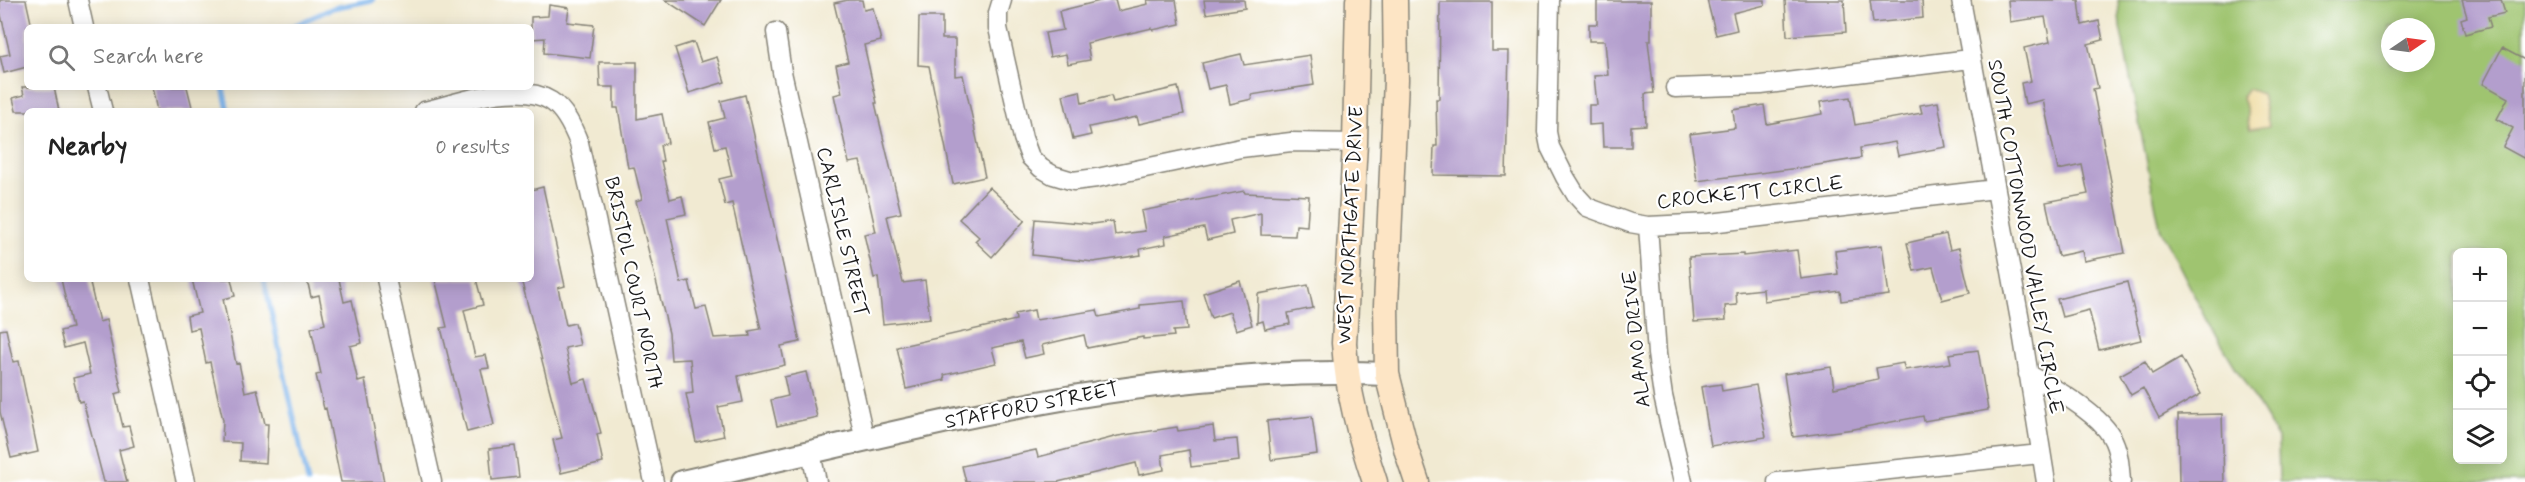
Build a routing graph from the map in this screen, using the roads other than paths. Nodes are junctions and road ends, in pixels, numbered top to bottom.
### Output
1 (78, 0) edge
2 (1002, 0) edge
3 (1358, 0) edge
4 (1395, 0) edge
5 (1550, 0) edge
6 (1961, 0) edge
7 (83, 24) edge
8 (776, 32) dead end
9 (1970, 58) junction
10 (1675, 88) dead end
11 (98, 90) edge
12 (102, 108) edge
13 (437, 108) edge
14 (1355, 143) junction
15 (1995, 189) junction
16 (1648, 226) junction
17 (141, 282) edge
18 (387, 282) edge
19 (1346, 372) junction
20 (1387, 374) junction
21 (2028, 374) junction
22 (866, 440) junction
23 (811, 453) junction
24 (2040, 454) junction
25 (186, 482) edge
26 (432, 482) edge
27 (654, 482) edge
28 (682, 482) edge
29 (817, 482) edge
30 (1376, 482) edge
31 (1417, 482) edge
32 (1683, 482) edge
33 (1777, 482) edge
34 (2046, 482) edge
35 (2121, 482) edge

1 - 7 street
2 - 14 street
3 - 14 main road, WEST NORTHGATE DRIVE
4 - 20 main road, WEST NORTHGATE DRIVE
5 - 16 street, CROCKETT CIRCLE
6 - 9 street, SOUTH COTTONWOOD VALLEY CIRCLE
8 - 22 street, CARLISLE STREET
9 - 10 street
9 - 15 street, SOUTH COTTONWOOD VALLEY CIRCLE
11 - 12 street
13 - 27 street, BRISTOL COURT NORTH
14 - 19 main road, WEST NORTHGATE DRIVE
15 - 16 street, CROCKETT CIRCLE
15 - 21 street, SOUTH COTTONWOOD VALLEY CIRCLE
16 - 32 street, ALAMO DRIVE
17 - 25 street
18 - 26 street
19 - 20 street, STAFFORD STREET
19 - 22 street, STAFFORD STREET
19 - 30 main road, WEST NORTHGATE DRIVE
20 - 31 main road, WEST NORTHGATE DRIVE
21 - 24 street, SOUTH COTTONWOOD VALLEY CIRCLE
21 - 35 street
22 - 23 street, STAFFORD STREET
23 - 28 street, STAFFORD STREET
23 - 29 street
24 - 33 street
24 - 34 street, SOUTH COTTONWOOD VALLEY CIRCLE

